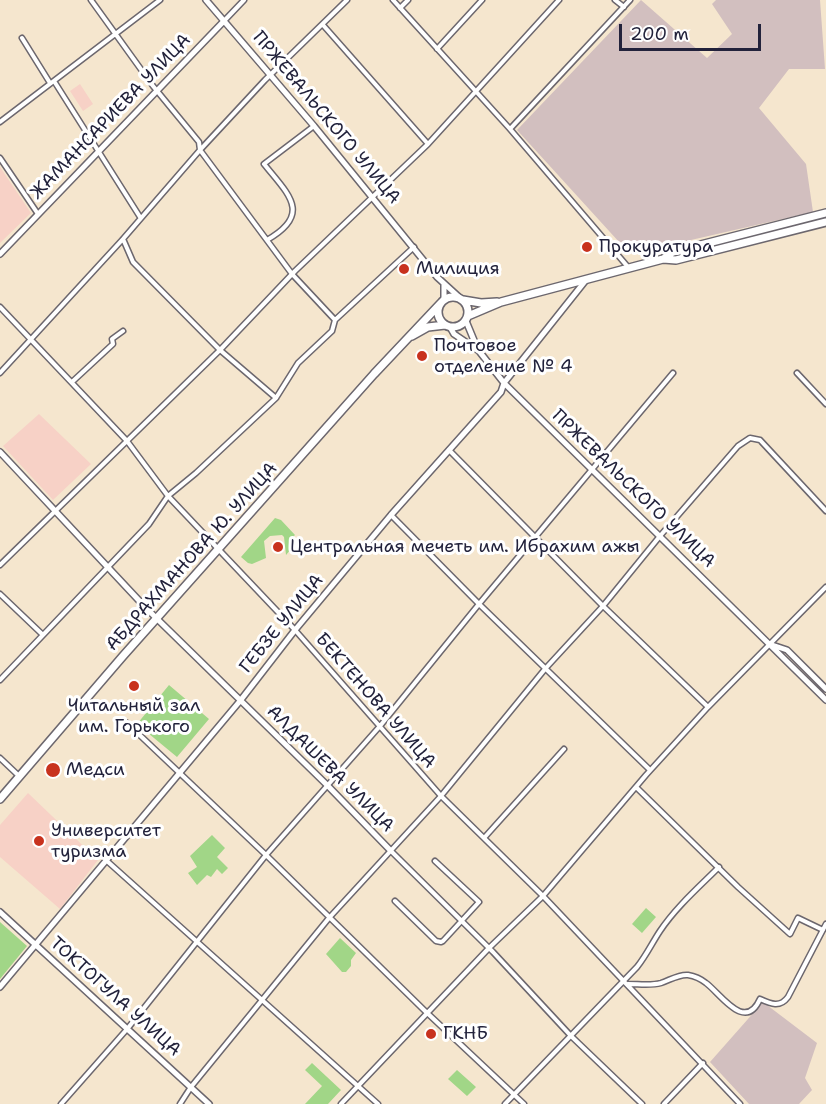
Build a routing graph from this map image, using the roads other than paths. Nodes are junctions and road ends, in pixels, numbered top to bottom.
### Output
1 (91, 0) edge
2 (159, 0) edge
3 (206, 0) edge
4 (244, 0) edge
5 (346, 0) edge
6 (393, 0) edge
7 (408, 0) edge
8 (482, 0) edge
9 (559, 0) edge
10 (615, 0) edge
11 (630, 0) edge
12 (624, 7) junction
13 (400, 8) junction
14 (224, 21) junction
15 (323, 25) junction
16 (115, 35) junction
17 (22, 38) dead end
18 (437, 49) junction
19 (271, 75) junction
20 (52, 82) junction
21 (158, 90) junction
22 (476, 90) junction
23 (0, 122) edge
24 (314, 126) junction
25 (510, 129) junction
26 (428, 144) junction
27 (99, 150) junction
28 (200, 150) junction
29 (0, 158) edge
30 (372, 197) junction
31 (826, 213) edge
32 (38, 214) junction
33 (140, 217) junction
34 (809, 217) junction
35 (826, 222) edge
36 (811, 226) junction
37 (123, 239) junction
38 (267, 240) junction
39 (414, 247) junction
40 (0, 254) edge
41 (663, 259) junction
42 (629, 268) junction
43 (292, 273) junction
44 (587, 279) junction
45 (444, 285) junction
46 (462, 299) junction
47 (442, 301) junction
48 (501, 302) junction
49 (0, 307) edge
50 (467, 319) junction
51 (335, 320) junction
52 (448, 326) junction
53 (123, 331) dead end
54 (410, 337) junction
55 (32, 339) junction
56 (220, 350) junction
57 (478, 351) junction
58 (0, 373) edge
59 (673, 373) dead end
60 (797, 373) dead end
61 (72, 382) junction
62 (504, 383) junction
63 (276, 398) junction
64 (826, 404) edge
65 (127, 441) junction
66 (448, 450) junction
67 (0, 452) edge
68 (593, 470) junction
69 (168, 496) junction
70 (826, 510) edge
71 (55, 511) junction
72 (391, 515) junction
73 (660, 536) junction
74 (535, 538) junction
75 (219, 549) junction
76 (0, 565) edge
77 (108, 568) junction
78 (826, 587) edge
79 (0, 594) edge
80 (479, 604) junction
81 (603, 606) junction
82 (157, 618) junction
83 (295, 630) junction
84 (43, 635) junction
85 (770, 644) junction
86 (545, 669) junction
87 (0, 680) edge
88 (826, 689) edge
89 (826, 700) edge
90 (240, 701) junction
91 (708, 707) junction
92 (127, 723) dead end
93 (380, 726) junction
94 (564, 749) dead end
95 (0, 758) edge
96 (650, 770) junction
97 (179, 773) junction
98 (20, 776) junction
99 (327, 785) junction
100 (636, 787) junction
101 (441, 796) junction
102 (0, 799) edge
103 (484, 838) junction
104 (390, 850) junction
105 (266, 855) junction
106 (107, 861) junction
107 (435, 861) dead end
108 (719, 867) junction
109 (543, 896) junction
110 (395, 901) dead end
111 (0, 912) edge
112 (329, 918) junction
113 (461, 921) junction
114 (826, 924) edge
115 (823, 930) junction
116 (198, 942) junction
117 (35, 944) junction
118 (489, 948) junction
119 (623, 979) junction
120 (627, 984) junction
121 (0, 987) edge
122 (261, 999) junction
123 (428, 1014) junction
124 (128, 1028) junction
125 (572, 1036) junction
126 (703, 1063) junction
127 (359, 1085) junction
128 (190, 1087) junction
129 (514, 1095) junction
130 (61, 1104) edge
131 (180, 1104) edge
132 (209, 1104) edge
133 (341, 1104) edge
134 (378, 1104) edge
135 (505, 1104) edge
136 (524, 1104) edge
137 (642, 1104) edge
138 (664, 1104) edge
139 (740, 1104) edge

1 - 16 street
2 - 16 street
3 - 14 main road, ПРЖЕВАЛЬСКОГО УЛИЦА
4 - 14 street, ЖАМАНСАРИЕВА УЛИЦА
5 - 15 street
6 - 13 street
7 - 13 street
8 - 18 street
9 - 22 street
10 - 12 street
11 - 12 street
12 - 25 street
13 - 18 street
14 - 19 main road, ПРЖЕВАЛЬСКОГО УЛИЦА
14 - 21 main road, ЖАМАНСАРИЕВА УЛИЦА
15 - 19 street
15 - 26 street
16 - 20 street
16 - 21 street
17 - 20 street
18 - 22 street
19 - 24 main road, ПРЖЕВАЛЬСКОГО УЛИЦА
19 - 28 street
20 - 23 street
20 - 27 street
21 - 27 main road, ЖАМАНСАРИЕВА УЛИЦА
21 - 28 street
22 - 25 street
22 - 26 street
24 - 30 main road, ПРЖЕВАЛЬСКОГО УЛИЦА
24 - 38 street
25 - 42 street
26 - 30 street
27 - 32 main road, ЖАМАНСАРИЕВА УЛИЦА
27 - 33 street
28 - 33 street
28 - 38 street
29 - 32 street
30 - 39 main road, ПРЖЕВАЛЬСКОГО УЛИЦА
30 - 43 street
31 - 34 highway
32 - 40 main road, ЖАМАНСАРИЕВА УЛИЦА
33 - 37 street
34 - 36 highway
34 - 41 highway
35 - 36 highway
36 - 41 highway
37 - 55 street
37 - 56 street
38 - 43 street
39 - 45 main road, ПРЖЕВАЛЬСКОГО УЛИЦА
39 - 51 street
41 - 42 highway
42 - 44 highway
43 - 51 street
43 - 56 street
44 - 48 highway
44 - 62 main road, ГЕБЗЕ УЛИЦА
45 - 46 main road, ПРЖЕВАЛЬСКОГО УЛИЦА
45 - 47 main road
46 - 47 highway
46 - 48 highway
46 - 50 highway
47 - 52 highway
47 - 54 highway, АБДРАХМАНОВА Ю. УЛИЦА
48 - 50 highway
49 - 55 street, БЕКТЕНОВА УЛИЦА
50 - 52 highway
50 - 57 main road, ПРЖЕВАЛЬСКОГО УЛИЦА
51 - 63 street
52 - 54 highway, АБДРАХМАНОВА Ю. УЛИЦА
52 - 57 main road, ПРЖЕВАЛЬСКОГО УЛИЦА
53 - 61 street
54 - 75 highway, АБДРАХМАНОВА Ю. УЛИЦА
55 - 58 street
55 - 61 street, БЕКТЕНОВА УЛИЦА
56 - 63 street
56 - 65 street
57 - 62 main road, ПРЖЕВАЛЬСКОГО УЛИЦА
59 - 68 street
60 - 64 street
61 - 65 street, БЕКТЕНОВА УЛИЦА
62 - 66 main road, ГЕБЗЕ УЛИЦА
62 - 68 main road, ПРЖЕВАЛЬСКОГО УЛИЦА
63 - 69 street
65 - 69 street, БЕКТЕНОВА УЛИЦА
65 - 71 street
66 - 72 main road, ГЕБЗЕ УЛИЦА
66 - 74 street
67 - 71 main road, АЛДАШЕВА УЛИЦА
68 - 73 main road, ПРЖЕВАЛЬСКОГО УЛИЦА
68 - 74 street
69 - 75 street, БЕКТЕНОВА УЛИЦА
69 - 77 street
70 - 73 street
71 - 76 street
71 - 77 main road, АЛДАШЕВА УЛИЦА
72 - 80 street
72 - 83 main road, ГЕБЗЕ УЛИЦА
73 - 81 street
73 - 85 main road, ПРЖЕВАЛЬСКОГО УЛИЦА
74 - 80 street
74 - 81 street
75 - 82 highway, АБДРАХМАНОВА Ю. УЛИЦА
75 - 83 street, БЕКТЕНОВА УЛИЦА
77 - 82 main road, АЛДАШЕВА УЛИЦА
77 - 84 street
78 - 85 street
79 - 84 street
80 - 86 street
80 - 93 street
81 - 86 street
81 - 91 street
82 - 90 main road, АЛДАШЕВА УЛИЦА
82 - 98 highway, АБДРАХМАНОВА Ю. УЛИЦА
83 - 90 main road, ГЕБЗЕ УЛИЦА
83 - 93 street, БЕКТЕНОВА УЛИЦА
84 - 87 street
85 - 88 main road, ПРЖЕВАЛЬСКОГО УЛИЦА
85 - 89 main road, ПРЖЕВАЛЬСКОГО УЛИЦА
85 - 91 street
86 - 96 street
86 - 101 street
90 - 97 main road, ГЕБЗЕ УЛИЦА
90 - 99 main road, АЛДАШЕВА УЛИЦА
91 - 96 street
92 - 97 street
93 - 99 street
93 - 101 street, БЕКТЕНОВА УЛИЦА
94 - 103 street
95 - 98 street
96 - 100 street
97 - 105 street
97 - 106 main road, ГЕБЗЕ УЛИЦА
98 - 102 highway, АБДРАХМАНОВА Ю. УЛИЦА
99 - 104 main road, АЛДАШЕВА УЛИЦА
99 - 105 street
100 - 108 street
100 - 109 street
101 - 103 street, БЕКТЕНОВА УЛИЦА
101 - 104 street
103 - 109 street, БЕКТЕНОВА УЛИЦА
104 - 112 street
104 - 113 street, АЛДАШЕВА УЛИЦА
105 - 112 street
105 - 116 street
106 - 116 street
106 - 117 main road, ГЕБЗЕ УЛИЦА
107 - 113 street
108 - 115 street
108 - 119 street
109 - 118 street
109 - 119 street, БЕКТЕНОВА УЛИЦА
110 - 113 street
111 - 117 main road, ТОКТОГУЛА УЛИЦА
112 - 122 street
112 - 123 street
113 - 118 street, АЛДАШЕВА УЛИЦА
114 - 115 street
115 - 120 street
116 - 122 street
116 - 124 street
117 - 121 main road, ГЕБЗЕ УЛИЦА
117 - 124 main road, ТОКТОГУЛА УЛИЦА
118 - 123 street
118 - 125 street, АЛДАШЕВА УЛИЦА
119 - 120 street, БЕКТЕНОВА УЛИЦА
119 - 125 street
120 - 126 street, БЕКТЕНОВА УЛИЦА
122 - 127 street
122 - 128 street
123 - 127 street
123 - 129 street
124 - 128 main road, ТОКТОГУЛА УЛИЦА
124 - 130 street
125 - 129 street
125 - 137 street, АЛДАШЕВА УЛИЦА
126 - 138 street
126 - 139 street, БЕКТЕНОВА УЛИЦА
127 - 133 street
127 - 134 street
128 - 131 street
128 - 132 main road, ТОКТОГУЛА УЛИЦА
129 - 135 street
129 - 136 street

